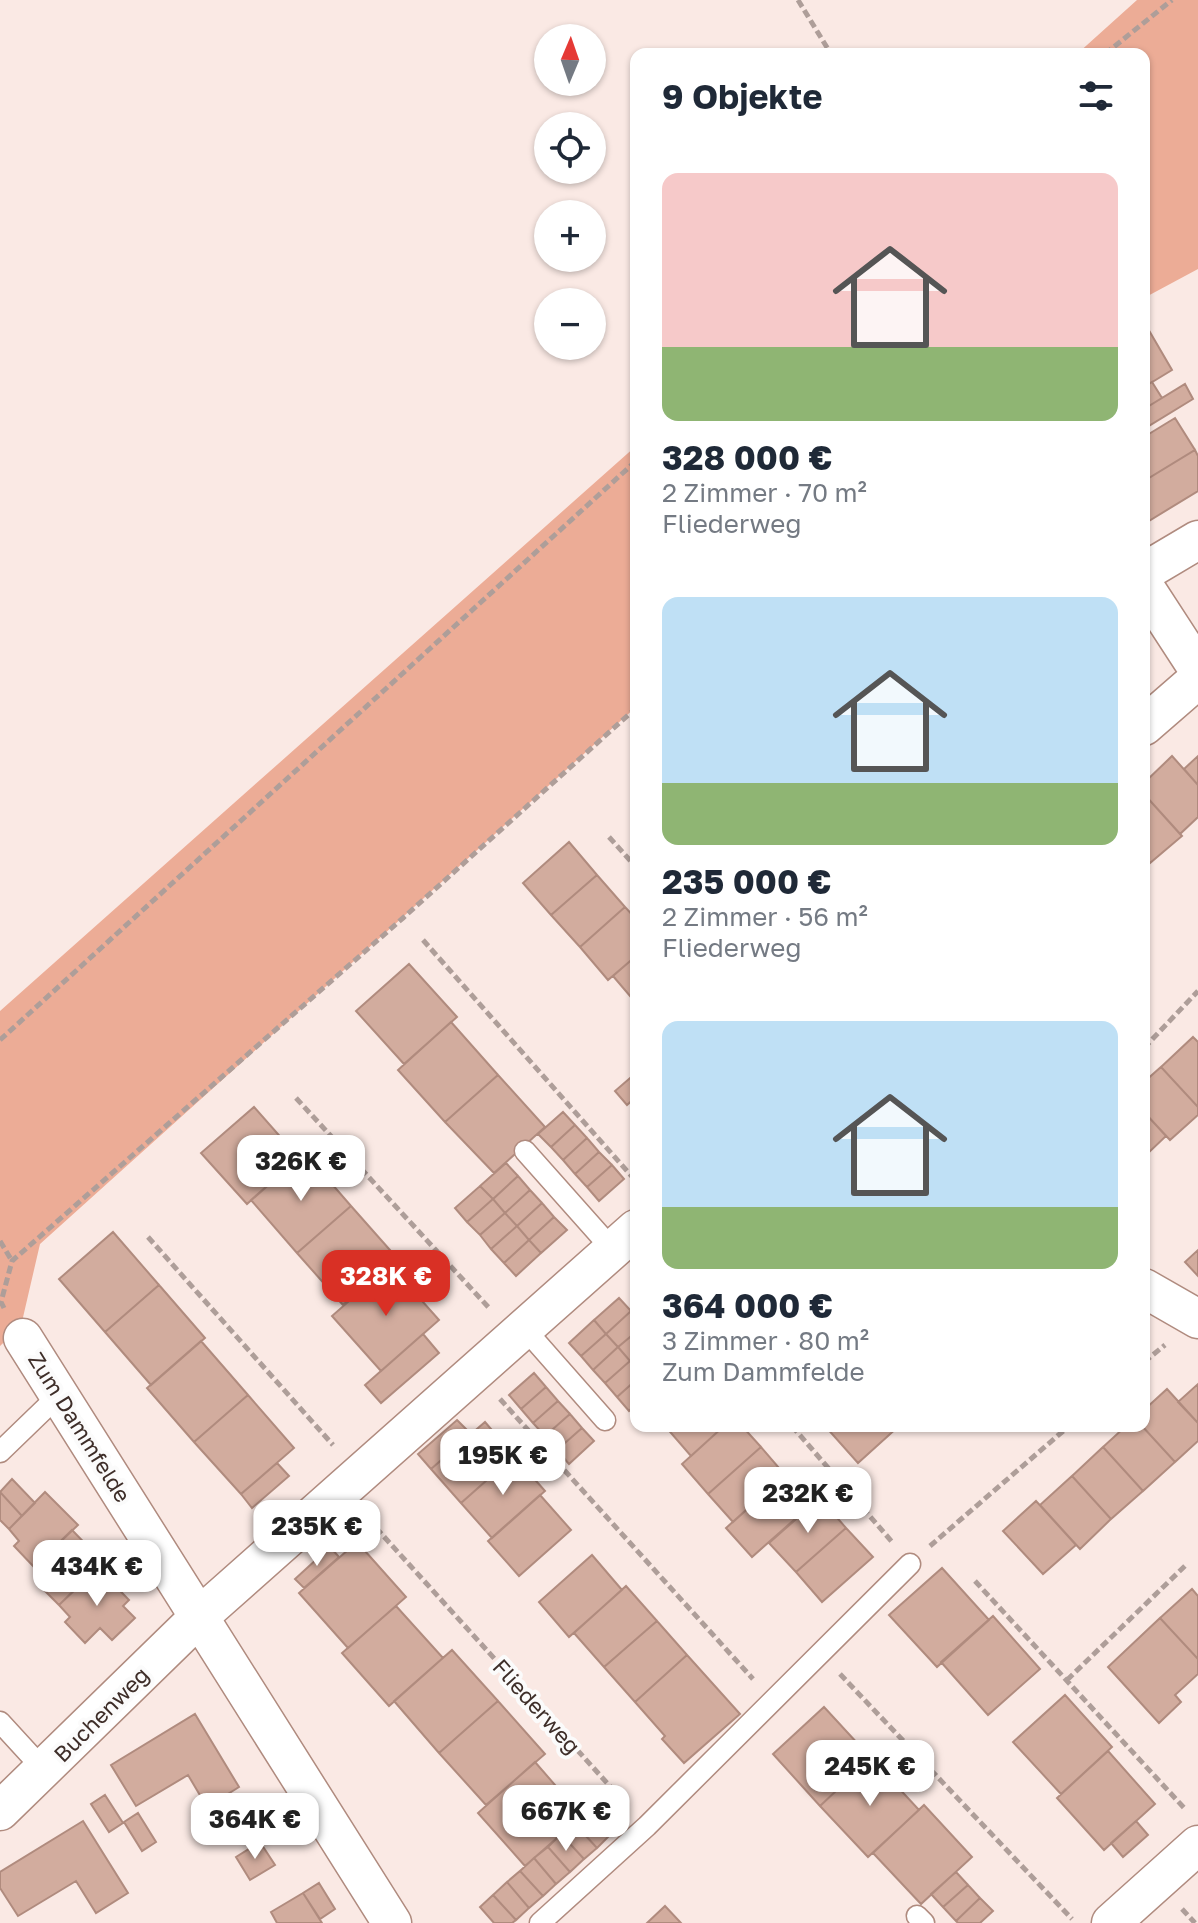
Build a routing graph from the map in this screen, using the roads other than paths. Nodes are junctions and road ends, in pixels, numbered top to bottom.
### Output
1 (1198, 540) edge
2 (1150, 568) edge
3 (1150, 595) edge
4 (1198, 669) edge
5 (1198, 679) edge
6 (1150, 721) edge
7 (525, 1151) dead end
8 (627, 1243) edge
9 (1150, 1291) edge
10 (1198, 1319) edge
11 (520, 1332) junction
12 (23, 1338) dead end
13 (59, 1395) junction
14 (605, 1420) dead end
15 (0, 1452) edge
16 (910, 1564) road end
17 (200, 1616) junction
18 (0, 1722) edge
19 (44, 1770) junction
20 (0, 1811) edge
21 (1193, 1828) edge
22 (392, 1923) edge
23 (540, 1923) edge
24 (1111, 1923) edge

1 - 2 street
3 - 4 street
5 - 6 street
7 - 8 lane
8 - 11 street
9 - 10 street
11 - 14 lane
11 - 17 street
12 - 13 street, Zum Dammfelde
13 - 15 lane
13 - 17 street, Zum Dammfelde
16 - 23 lane
17 - 19 street, Buchenweg
17 - 22 street, Zum Dammfelde
18 - 19 lane
19 - 20 street, Buchenweg
21 - 24 street

